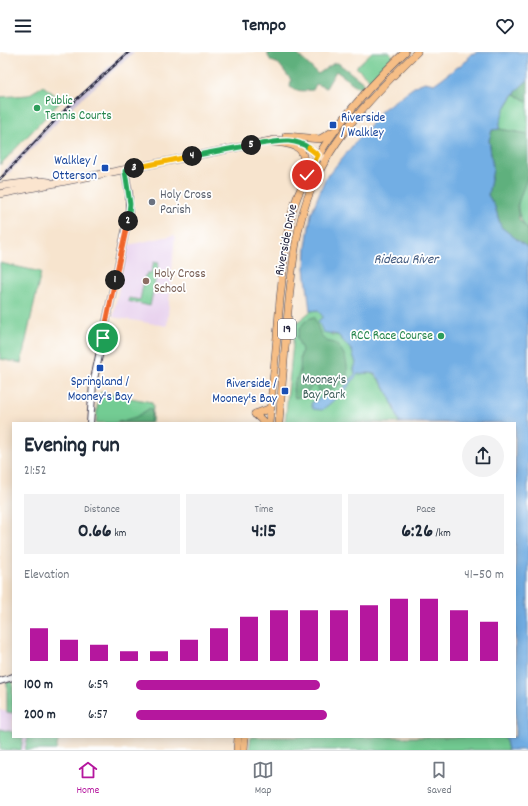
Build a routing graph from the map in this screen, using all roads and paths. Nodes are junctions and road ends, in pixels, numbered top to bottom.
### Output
1 (405, 52) edge
2 (417, 52) edge
3 (338, 129) junction
4 (286, 136) junction
5 (269, 142) junction
6 (245, 145) junction
7 (320, 153) junction
8 (327, 158) junction
9 (125, 171) junction
10 (53, 183) junction
11 (0, 186) edge
12 (0, 194) edge
13 (298, 196) junction
14 (271, 408) junction
15 (90, 422) edge
16 (264, 422) edge
17 (269, 422) edge
18 (278, 422) edge
19 (12, 677) edge
20 (0, 681) edge
21 (238, 738) edge
22 (245, 738) edge
23 (236, 750) edge
24 (244, 750) edge

1 - 3 main road, Riverside Drive / 19
2 - 8 main road, Riverside Drive / 19
3 - 4 main road
3 - 7 main road, Riverside Drive / 19
4 - 6 main road
4 - 7 main road
5 - 6 main road
5 - 7 main road
5 - 13 main road
6 - 9 main road
7 - 8 main road
7 - 13 main road, Riverside Drive / 19
8 - 18 main road, Riverside Drive / 19
9 - 10 main road
9 - 15 street
10 - 11 main road
10 - 12 main road
13 - 14 main road, Riverside Drive / 19
14 - 16 main road
14 - 17 main road, Riverside Drive / 19
19 - 20 street
21 - 23 main road
22 - 24 main road

